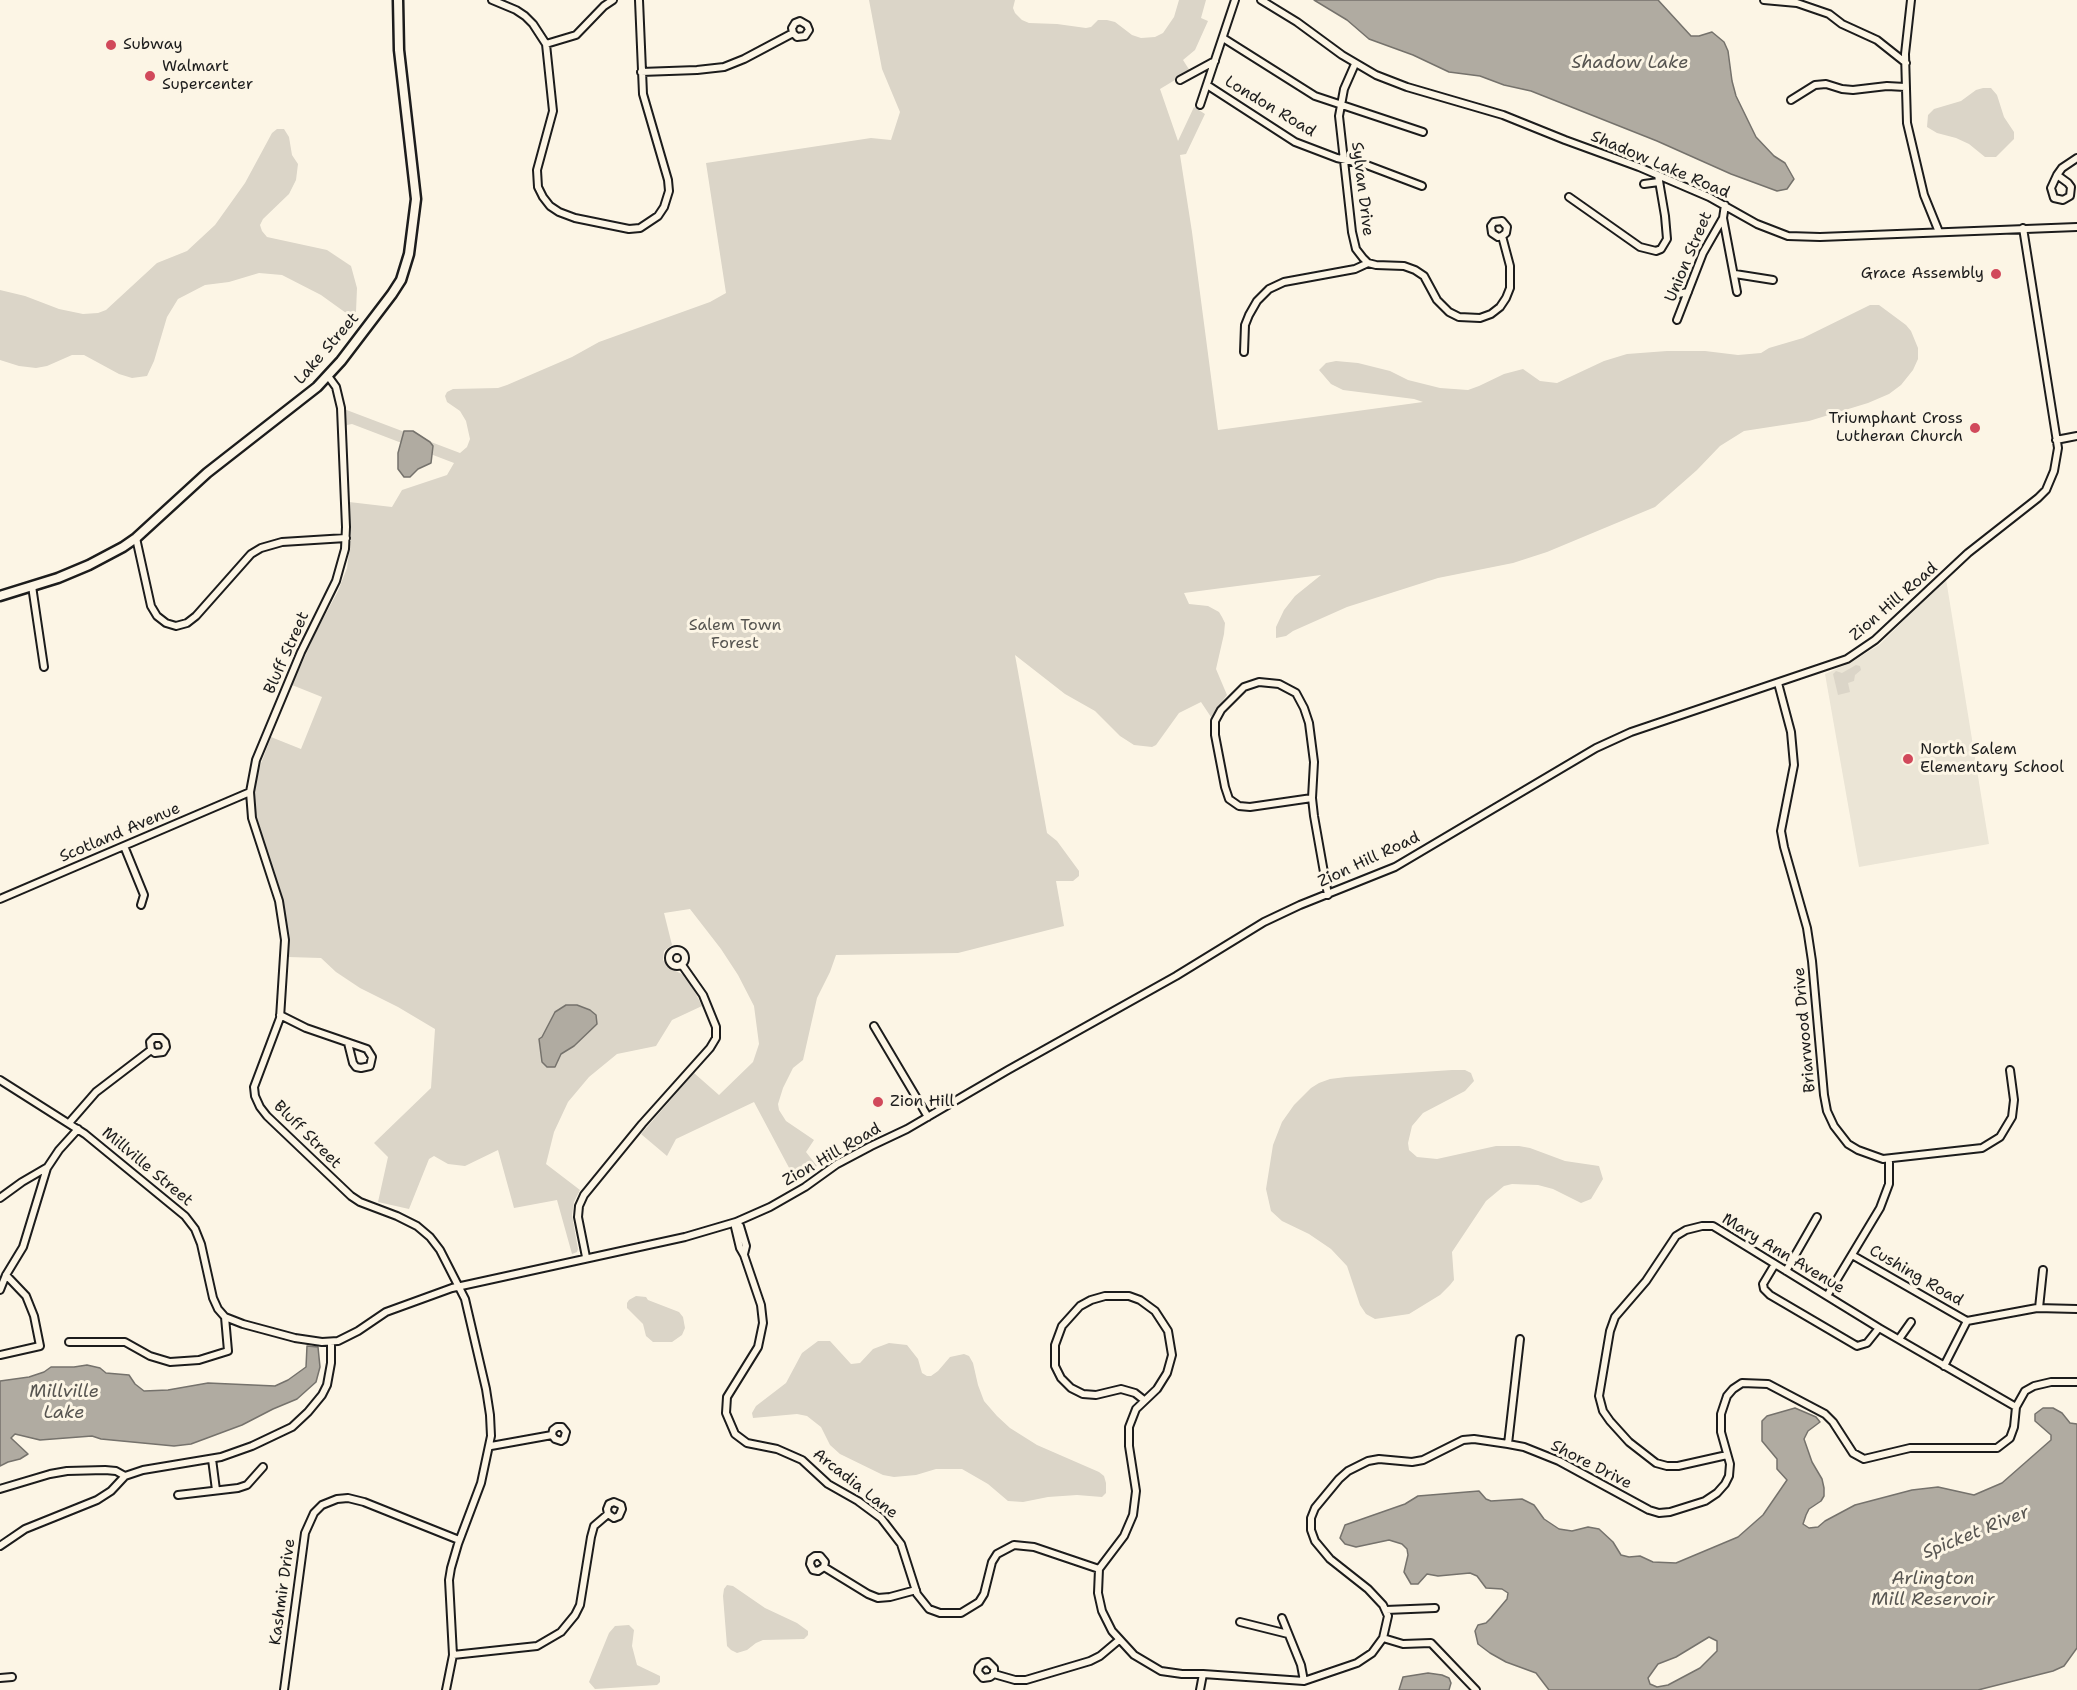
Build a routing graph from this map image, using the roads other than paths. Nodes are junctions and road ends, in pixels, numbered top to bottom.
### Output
1 (398, 0) edge
2 (492, 0) edge
3 (613, 0) edge
4 (639, 0) edge
5 (1235, 0) edge
6 (1261, 0) edge
7 (1764, 0) edge
8 (1911, 0) edge
9 (793, 33) dead end
10 (1223, 38) junction
11 (546, 44) junction
12 (1215, 60) junction
13 (1906, 63) junction
14 (1355, 64) junction
15 (641, 72) junction
16 (1180, 80) dead end
17 (1207, 85) junction
18 (1905, 87) junction
19 (1791, 100) dead end
20 (1200, 105) dead end
21 (1340, 105) junction
22 (1423, 132) dead end
23 (2077, 158) edge
24 (1344, 159) junction
25 (2057, 175) dead end
26 (1658, 178) junction
27 (1644, 184) dead end
28 (1422, 186) dead end
29 (1569, 197) dead end
30 (1725, 205) junction
31 (1723, 218) junction
32 (2077, 226) edge
33 (2023, 228) junction
34 (1939, 232) junction
35 (1502, 236) dead end
36 (1368, 263) junction
37 (1735, 274) junction
38 (1773, 280) dead end
39 (1689, 292) junction
40 (1737, 292) dead end
41 (1673, 296) dead end
42 (1677, 320) dead end
43 (1244, 352) dead end
44 (328, 376) junction
45 (2077, 436) edge
46 (2056, 440) junction
47 (136, 537) junction
48 (346, 538) junction
49 (32, 586) junction
50 (0, 596) edge
51 (44, 667) dead end
52 (1778, 683) junction
53 (250, 792) junction
54 (1312, 798) junction
55 (124, 846) junction
56 (1328, 895) junction
57 (0, 899) edge
58 (141, 905) dead end
59 (682, 964) dead end
60 (280, 1016) junction
61 (874, 1026) dead end
62 (348, 1043) junction
63 (151, 1050) dead end
64 (2010, 1070) dead end
65 (0, 1080) edge
66 (928, 1117) junction
67 (69, 1123) junction
68 (78, 1130) junction
69 (1890, 1160) junction
70 (47, 1168) junction
71 (0, 1198) edge
72 (1817, 1217) dead end
73 (736, 1222) junction
74 (1852, 1255) junction
75 (586, 1257) junction
76 (1774, 1264) junction
77 (2043, 1270) dead end
78 (1786, 1271) junction
79 (6, 1275) junction
80 (460, 1288) junction
81 (0, 1290) edge
82 (1827, 1296) junction
83 (2040, 1308) junction
84 (2077, 1309) edge
85 (225, 1317) junction
86 (1967, 1321) junction
87 (1911, 1322) dead end
88 (1879, 1328) junction
89 (1520, 1339) dead end
90 (1899, 1339) junction
91 (69, 1342) dead end
92 (331, 1342) junction
93 (0, 1355) edge
94 (1944, 1366) junction
95 (2077, 1382) edge
96 (1144, 1400) junction
97 (2016, 1407) junction
98 (552, 1435) dead end
99 (1508, 1444) junction
100 (490, 1446) junction
101 (1727, 1455) junction
102 (212, 1459) junction
103 (263, 1467) dead end
104 (125, 1476) junction
105 (0, 1490) edge
106 (216, 1490) junction
107 (178, 1496) dead end
108 (608, 1514) dead end
109 (459, 1540) junction
110 (0, 1546) edge
111 (824, 1567) dead end
112 (1099, 1569) junction
113 (916, 1590) junction
114 (1435, 1608) dead end
115 (1386, 1610) junction
116 (1282, 1618) dead end
117 (1240, 1622) dead end
118 (1288, 1634) junction
119 (1383, 1638) junction
120 (1119, 1640) junction
121 (453, 1654) junction
122 (994, 1674) dead end
123 (1203, 1674) junction
124 (12, 1677) dead end
125 (0, 1678) edge
126 (1304, 1681) junction
127 (284, 1690) edge
128 (446, 1690) edge
129 (1200, 1690) edge
130 (1476, 1690) edge

1 - 44 street, Lake Street
2 - 11 street
3 - 11 street
4 - 15 street
5 - 10 street
6 - 14 street, Shadow Lake Road
7 - 13 street
8 - 13 street
9 - 15 street
10 - 12 street
10 - 21 street
11 - 15 street
12 - 16 street
12 - 17 street
13 - 18 street
14 - 21 street, Sylvan Drive
14 - 26 street, Shadow Lake Road
17 - 20 street
17 - 24 street, London Road
18 - 19 street
18 - 34 street
21 - 22 street
21 - 24 street, Sylvan Drive
23 - 25 street
24 - 28 street, London Road
24 - 36 street, Sylvan Drive
26 - 27 street
26 - 29 street
26 - 30 street, Shadow Lake Road
30 - 31 street, Union Street
30 - 34 street, Shadow Lake Road
31 - 37 street
31 - 39 street, Union Street
32 - 33 street, Shadow Lake Road
33 - 34 street, Shadow Lake Road
33 - 46 street, Zion Hill Road
35 - 36 street
36 - 43 street
37 - 38 street
37 - 40 street
39 - 41 street
39 - 42 street, Union Street
44 - 47 street, Lake Street
44 - 48 street, Bluff Street
45 - 46 street
46 - 52 street, Zion Hill Road
47 - 48 street
47 - 49 street, Lake Street
48 - 53 street, Bluff Street
49 - 50 street, Lake Street
49 - 51 street
52 - 56 street, Zion Hill Road
52 - 69 street, Briarwood Drive
53 - 55 street, Scotland Avenue
53 - 60 street, Bluff Street
54 - 54 street
54 - 56 street
55 - 57 street, Scotland Avenue
55 - 58 street
56 - 66 street, Zion Hill Road
59 - 75 street
60 - 62 street
60 - 80 street, Bluff Street
61 - 66 street
62 - 62 street
63 - 67 street
64 - 69 street, Briarwood Drive
65 - 67 street, Millville Street
66 - 73 street, Zion Hill Road
67 - 68 street, Millville Street
68 - 70 street
68 - 85 street, Millville Street
69 - 74 street
70 - 71 street
70 - 79 street
72 - 78 street
73 - 75 street, Zion Hill Road
73 - 113 street, Arcadia Lane
74 - 82 street
74 - 86 street, Cushing Road
75 - 80 street, Zion Hill Road
76 - 78 street, Mary Ann Avenue
76 - 88 street
76 - 101 street, Mary Ann Avenue
77 - 83 street
78 - 82 street, Mary Ann Avenue
79 - 81 street
79 - 93 street
80 - 92 street
80 - 100 street, Bluff Street
82 - 88 street, Mary Ann Avenue
83 - 84 street
83 - 86 street
85 - 91 street
85 - 92 street
86 - 94 street
87 - 90 street
88 - 90 street, Mary Ann Avenue
89 - 99 street
90 - 94 street, Mary Ann Avenue
92 - 102 street
94 - 97 street, Mary Ann Avenue
95 - 97 street
96 - 96 street
96 - 112 street
97 - 101 street, Shore Drive
98 - 100 street
99 - 101 street, Shore Drive
99 - 115 street, Shore Drive
100 - 109 street, Bluff Street
102 - 104 street
102 - 106 street
103 - 106 street
104 - 105 street
104 - 110 street
106 - 107 street
108 - 121 street
109 - 121 street, Bluff Street
109 - 127 street, Kashmir Drive
111 - 113 street
112 - 113 street, Arcadia Lane
112 - 120 street
114 - 115 street
115 - 119 street
116 - 118 street
117 - 118 street
118 - 126 street
119 - 126 street
119 - 130 street
120 - 122 street
120 - 123 street
121 - 128 street, Bluff Street
123 - 126 street
123 - 129 street
124 - 125 street

